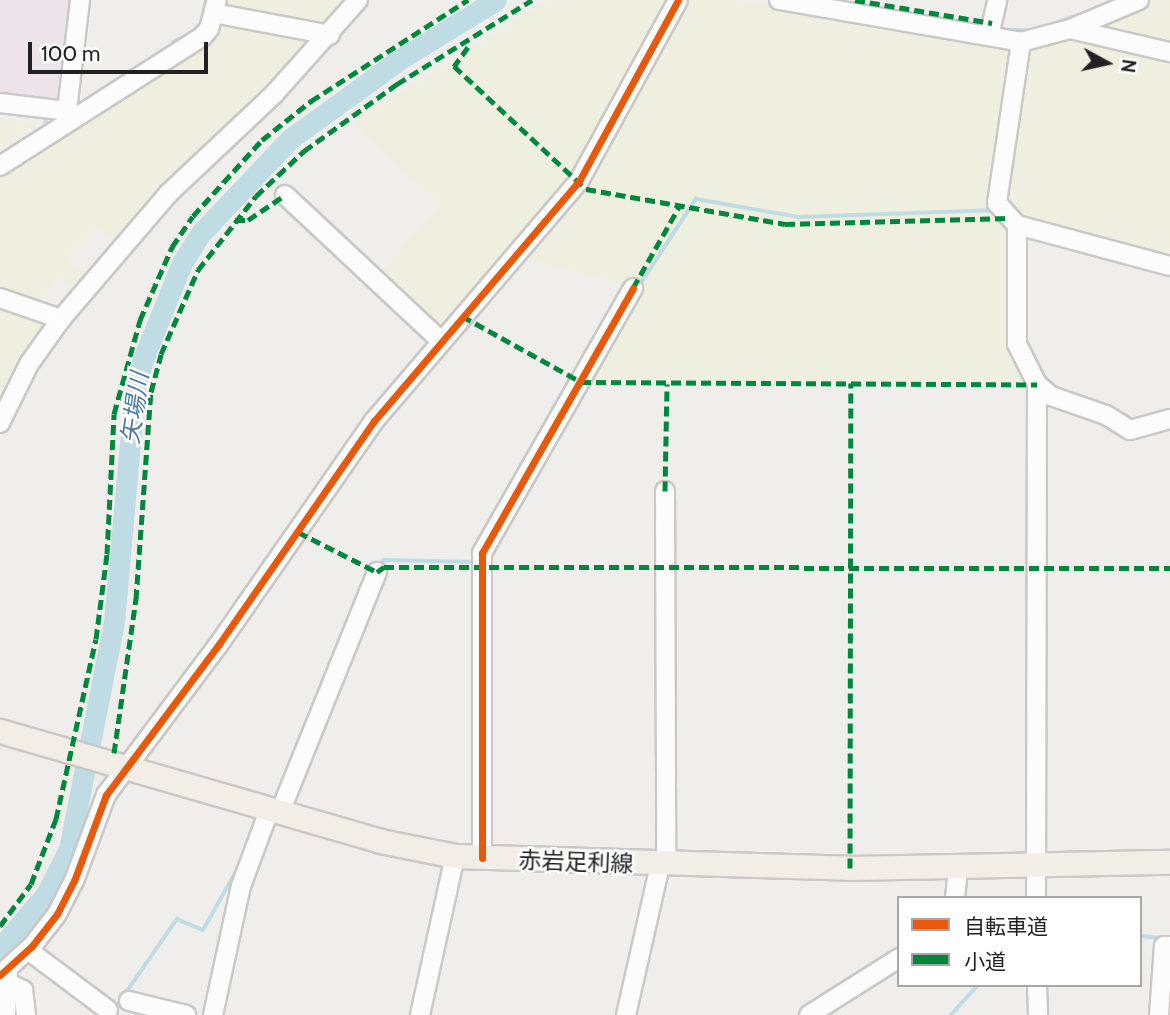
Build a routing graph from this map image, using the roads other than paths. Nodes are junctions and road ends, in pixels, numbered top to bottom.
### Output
1 (80, 0) edge
2 (358, 0) edge
3 (678, 0) edge
4 (779, 0) edge
5 (997, 0) edge
6 (1139, 0) edge
7 (215, 6) edge
8 (1070, 29) junction
9 (330, 35) junction
10 (989, 36) junction
11 (1021, 42) junction
12 (1170, 52) edge
13 (0, 103) edge
14 (69, 115) junction
15 (0, 166) edge
16 (285, 195) dead end
17 (1017, 225) junction
18 (1170, 267) edge
19 (633, 288) dead end
20 (0, 298) edge
21 (61, 319) junction
22 (441, 341) junction
23 (1037, 384) junction
24 (1170, 419) edge
25 (0, 423) edge
26 (665, 491) dead end
27 (377, 572) dead end
28 (0, 731) edge
29 (117, 764) junction
30 (275, 810) junction
31 (455, 856) junction
32 (482, 858) junction
33 (1170, 862) edge
34 (663, 865) junction
35 (1035, 866) junction
36 (958, 867) junction
37 (955, 896) edge
38 (1036, 896) edge
39 (1170, 946) edge
40 (28, 950) junction
41 (897, 959) edge
42 (5, 975) edge
43 (1037, 987) edge
44 (129, 1000) dead end
45 (0, 1002) edge
46 (108, 1010) dead end
47 (6, 1015) edge
48 (26, 1015) edge
49 (186, 1015) edge
50 (213, 1015) edge
51 (420, 1015) edge
52 (626, 1015) edge
53 (809, 1015) edge
54 (1038, 1015) edge
55 (1159, 1015) edge

1 - 14 street
2 - 9 street
3 - 22 street
4 - 10 street
5 - 10 street
6 - 8 street
7 - 9 street
7 - 14 street
8 - 11 street
8 - 12 street
9 - 21 street
10 - 11 street
11 - 17 street
13 - 14 street
14 - 15 street
16 - 22 street
17 - 18 street
17 - 23 street
19 - 32 street
20 - 21 street
21 - 25 street
22 - 29 street
23 - 24 street
23 - 35 street
26 - 34 street
27 - 30 street
28 - 29 main road, 赤岩足利線
29 - 30 main road, 赤岩足利線
29 - 40 street
30 - 31 main road, 赤岩足利線
30 - 50 street
31 - 32 main road, 赤岩足利線
31 - 51 street
32 - 34 main road, 赤岩足利線
33 - 35 main road, 赤岩足利線
34 - 36 main road, 赤岩足利線
34 - 52 street
35 - 36 main road, 赤岩足利線
35 - 38 street
36 - 37 street
39 - 55 street
40 - 42 street
40 - 46 street
41 - 53 street
42 - 47 street
42 - 48 street
43 - 54 street
44 - 49 street
45 - 47 street

